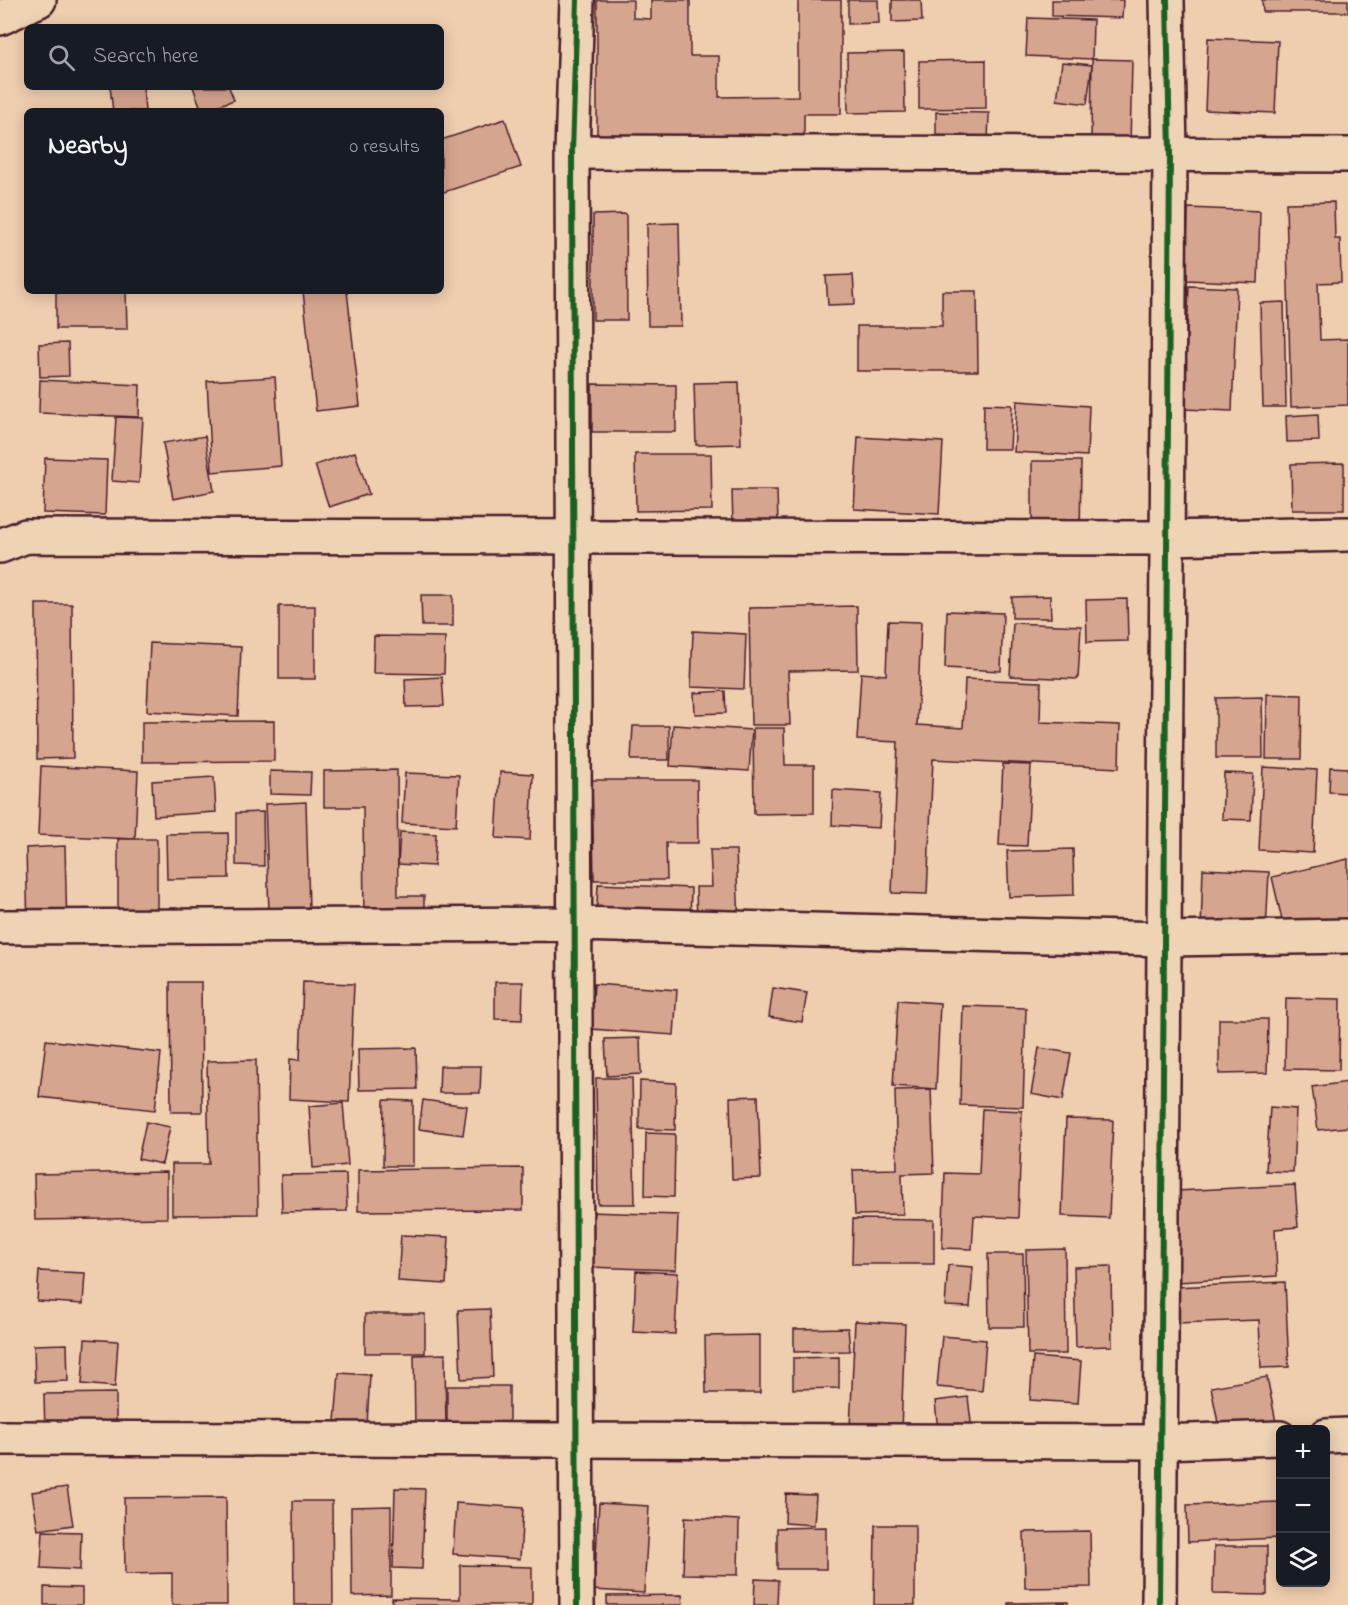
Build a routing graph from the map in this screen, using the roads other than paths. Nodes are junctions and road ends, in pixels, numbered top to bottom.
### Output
1 (39, 0) edge
2 (577, 0) edge
3 (1167, 0) edge
4 (0, 18) edge
5 (572, 152) junction
6 (1170, 154) junction
7 (1348, 155) edge
8 (1348, 534) edge
9 (573, 536) junction
10 (1167, 538) junction
11 (0, 546) edge
12 (574, 924) junction
13 (0, 927) edge
14 (1348, 936) edge
15 (1164, 939) junction
16 (1348, 1435) edge
17 (1330, 1436) edge
18 (0, 1438) edge
19 (1276, 1438) edge
20 (576, 1439) junction
21 (1160, 1442) junction
22 (577, 1605) edge
23 (1159, 1605) edge

1 - 4 street
2 - 5 street
3 - 6 street
5 - 6 street
5 - 9 street
6 - 7 street
6 - 10 street
8 - 10 street
9 - 10 street
9 - 11 street
9 - 12 street
10 - 15 street
12 - 13 street
12 - 15 street
12 - 20 street
14 - 15 street
15 - 21 street
16 - 17 street
18 - 20 street
19 - 21 street
20 - 21 street
20 - 22 street
21 - 23 street

